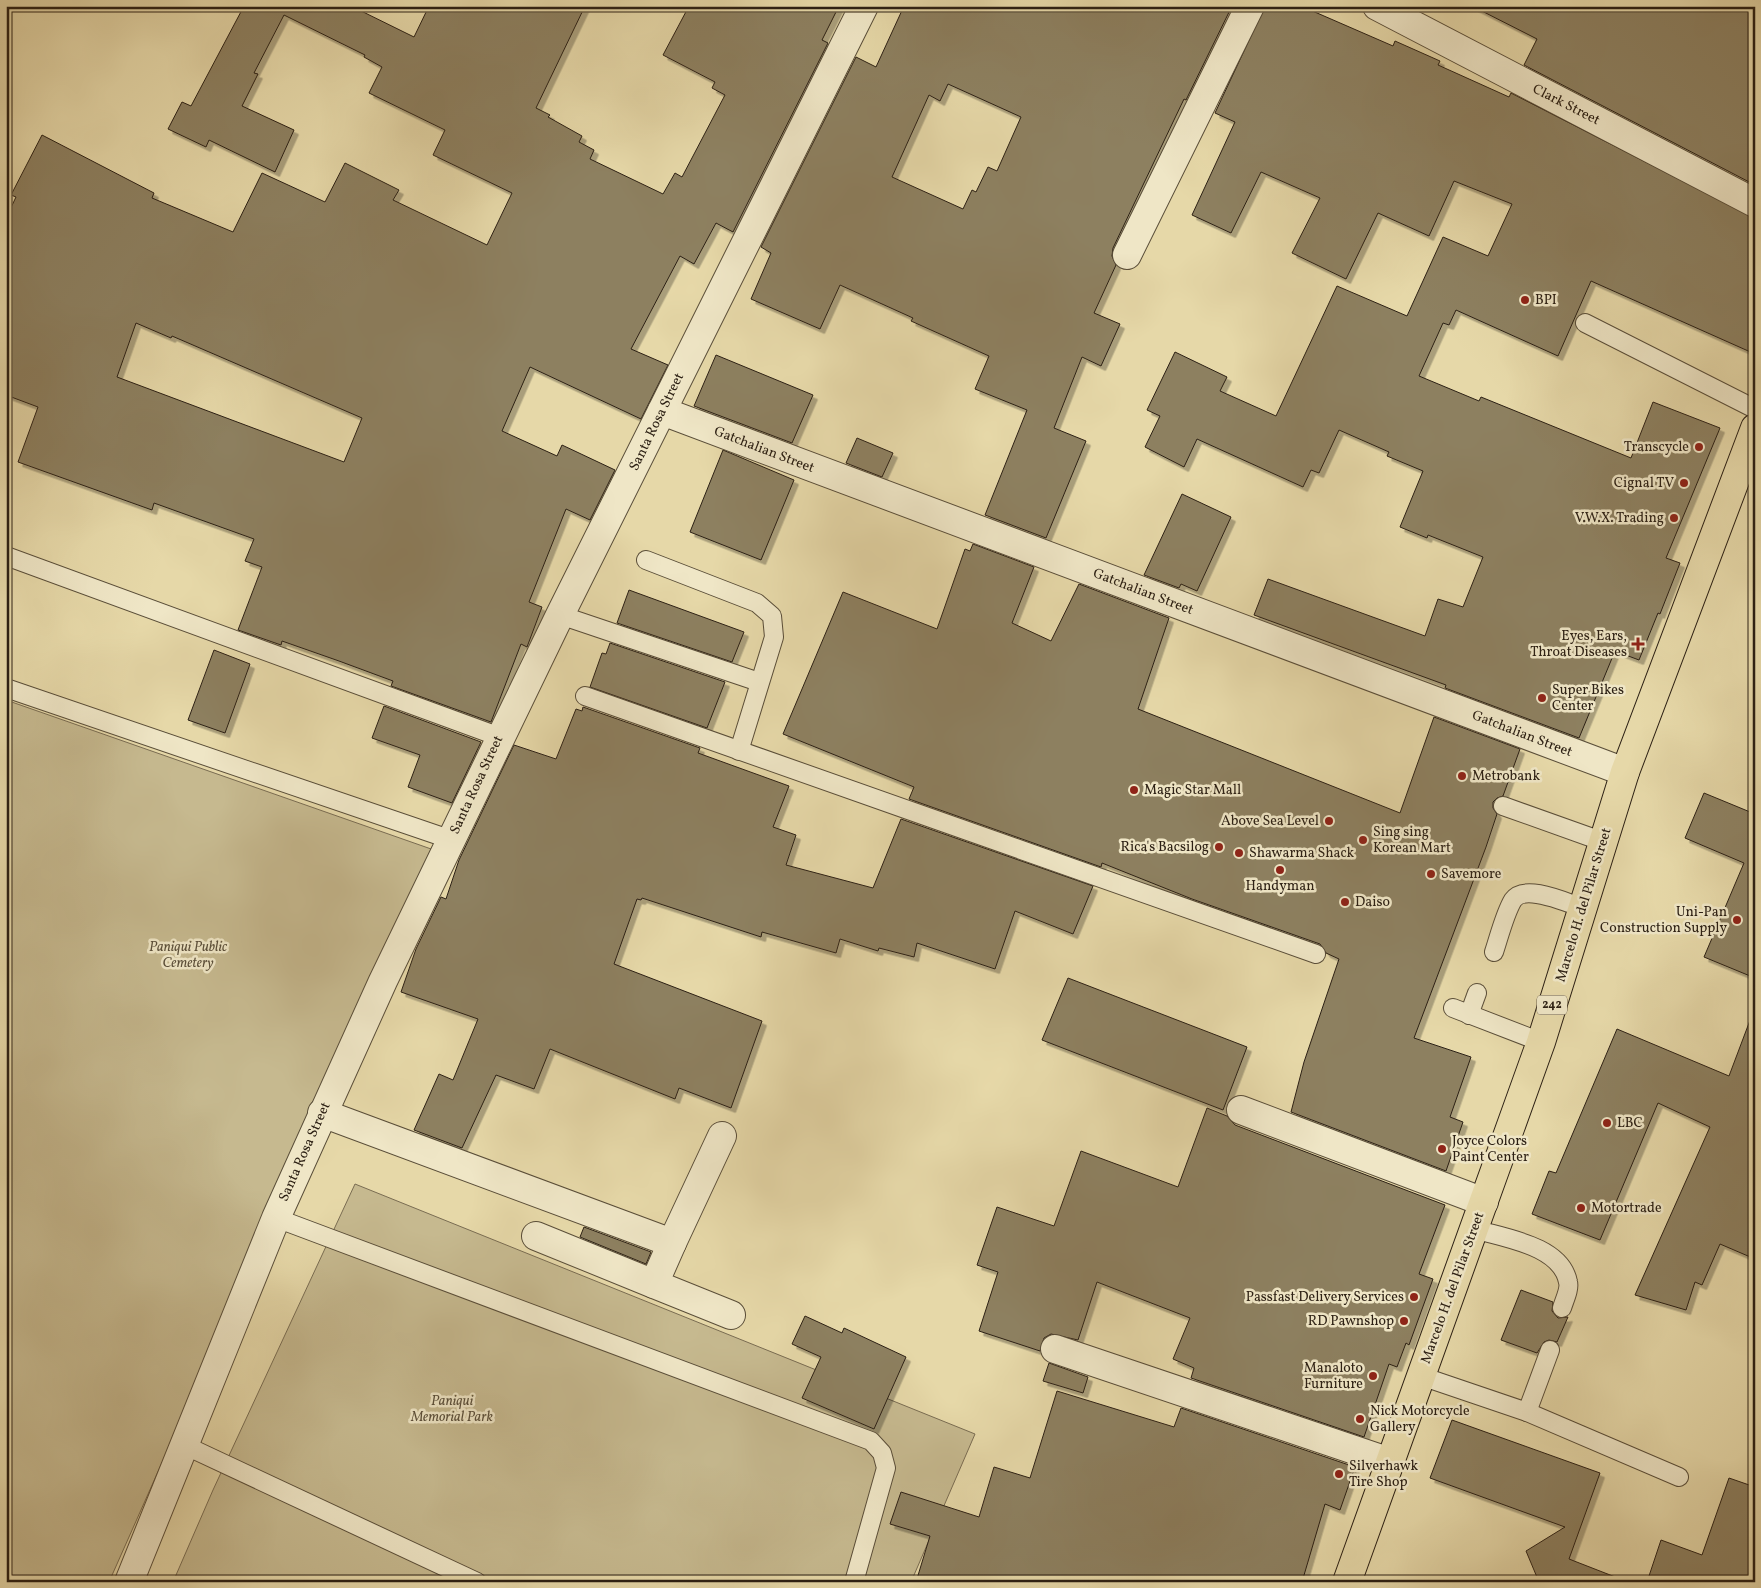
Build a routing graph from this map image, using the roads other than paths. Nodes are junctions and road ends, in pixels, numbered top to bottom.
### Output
1 (864, 6) edge
2 (1250, 6) edge
3 (1377, 6) edge
4 (1755, 203) edge
5 (1128, 255) dead end
6 (1585, 323) dead end
7 (1755, 409) edge
8 (662, 411) junction
9 (1755, 428) edge
10 (6, 556) edge
11 (646, 560) dead end
12 (560, 615) junction
13 (758, 682) junction
14 (6, 688) edge
15 (585, 696) dead end
16 (500, 737) junction
17 (739, 751) junction
18 (1625, 772) junction
19 (1503, 806) dead end
20 (452, 840) junction
21 (1604, 842) junction
22 (1583, 908) junction
23 (1494, 952) dead end
24 (1316, 954) dead end
25 (1477, 994) dead end
26 (1541, 1042) junction
27 (1241, 1110) dead end
28 (322, 1113) junction
29 (722, 1136) dead end
30 (1484, 1202) junction
31 (276, 1218) junction
32 (1474, 1229) junction
33 (536, 1236) dead end
34 (672, 1243) junction
35 (654, 1284) junction
36 (1562, 1308) dead end
37 (730, 1316) dead end
38 (1056, 1349) dead end
39 (1550, 1350) dead end
40 (1421, 1376) junction
41 (1527, 1412) junction
42 (184, 1445) junction
43 (1390, 1462) junction
44 (1679, 1477) dead end
45 (129, 1582) edge
46 (477, 1582) edge
47 (854, 1582) edge
48 (1347, 1582) edge

1 - 8 street, Santa Rosa Street
2 - 5 street
3 - 4 street, Clark Street
6 - 7 lane
8 - 12 street, Santa Rosa Street
8 - 18 street, Gatchalian Street
9 - 18 main road, Marcelo H. del Pilar Street / 242
10 - 16 lane
11 - 13 lane
12 - 13 lane
12 - 16 street, Santa Rosa Street
13 - 17 lane
14 - 20 lane
15 - 17 lane
16 - 20 street, Santa Rosa Street
17 - 24 lane
18 - 21 main road, Marcelo H. del Pilar Street / 242
19 - 21 lane
20 - 28 street, Santa Rosa Street
21 - 22 main road, Marcelo H. del Pilar Street / 242
22 - 23 lane
22 - 26 main road, Marcelo H. del Pilar Street / 242
25 - 26 lane
26 - 30 main road, Marcelo H. del Pilar Street / 242
27 - 30 street
28 - 31 street, Santa Rosa Street
28 - 34 street
29 - 34 street
30 - 32 main road, Marcelo H. del Pilar Street / 242
31 - 42 street, Santa Rosa Street
31 - 47 lane
32 - 36 lane
32 - 40 main road, Marcelo H. del Pilar Street / 242
33 - 35 street
34 - 35 street
35 - 37 street
38 - 43 street
39 - 41 lane
40 - 41 lane
40 - 43 main road, Marcelo H. del Pilar Street / 242
41 - 44 lane
42 - 45 street, Santa Rosa Street
42 - 46 lane
43 - 48 main road, Marcelo H. del Pilar Street / 242

